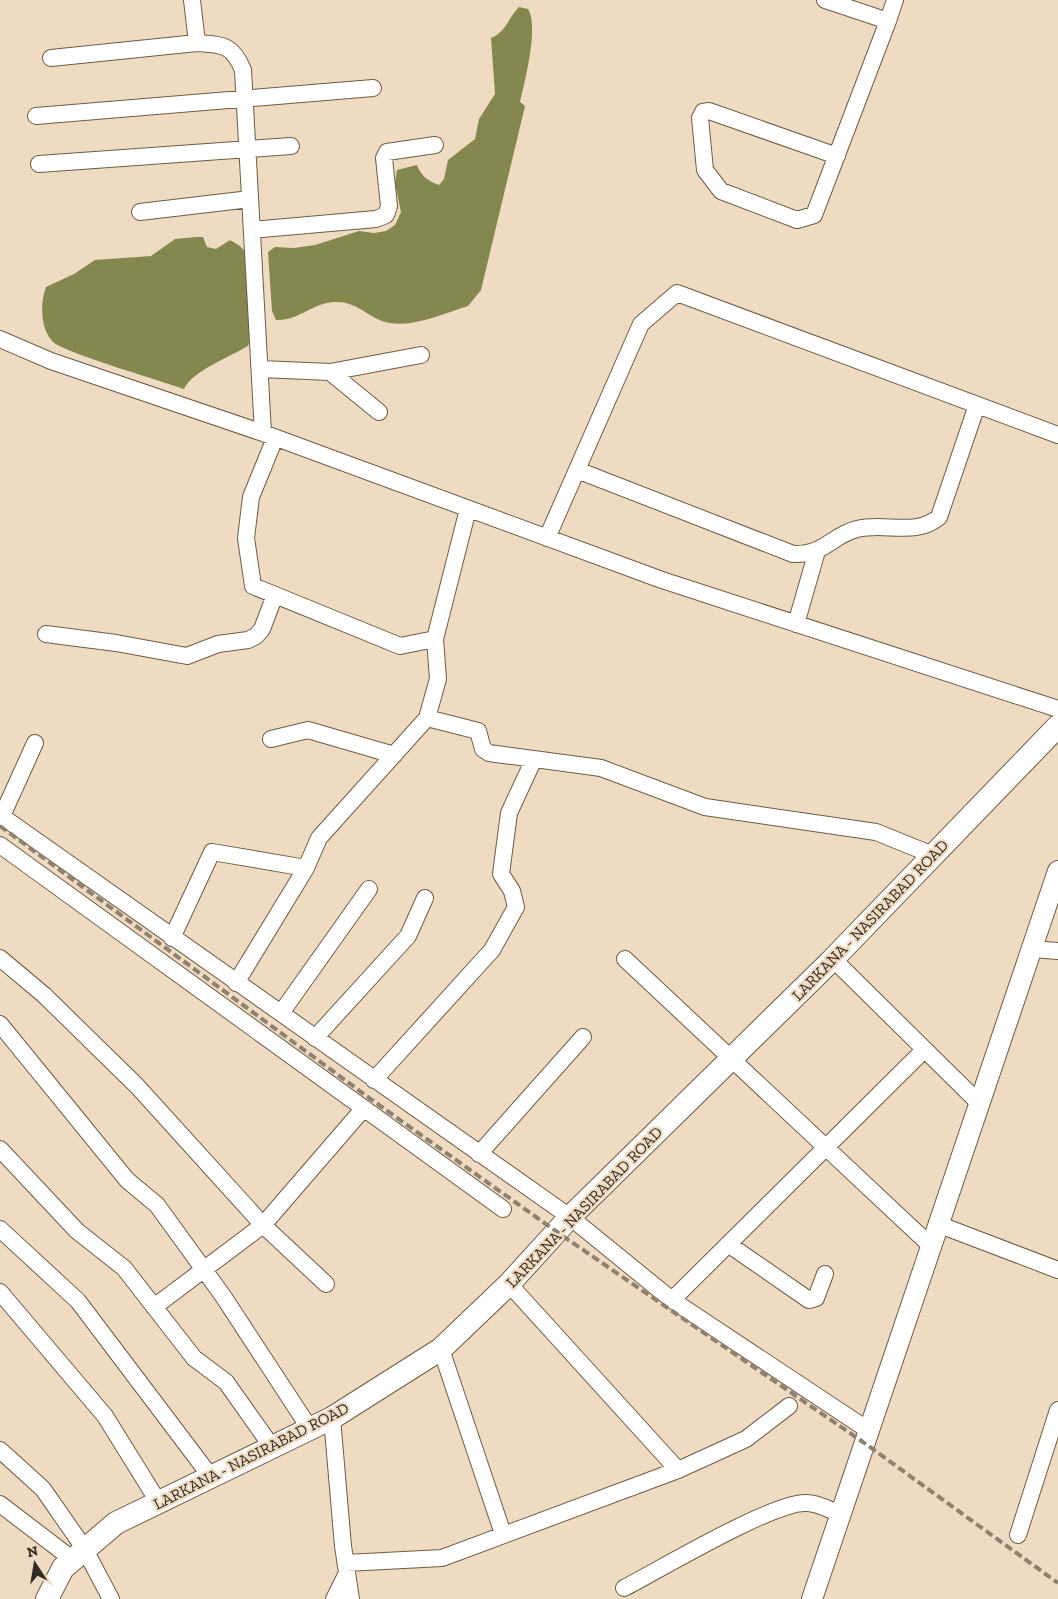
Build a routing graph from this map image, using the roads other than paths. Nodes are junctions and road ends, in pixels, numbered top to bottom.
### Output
1 (192, 0) edge
2 (825, 0) edge
3 (895, 0) edge
4 (888, 21) junction
5 (197, 43) junction
6 (51, 58) dead end
7 (373, 88) dead end
8 (244, 97) junction
9 (36, 116) dead end
10 (436, 145) dead end
11 (291, 146) dead end
12 (247, 149) junction
13 (837, 156) junction
14 (39, 164) dead end
15 (250, 199) junction
16 (140, 212) dead end
17 (252, 230) junction
18 (0, 339) edge
19 (421, 355) dead end
20 (261, 368) junction
21 (330, 372) junction
22 (976, 405) junction
23 (378, 412) dead end
24 (269, 435) junction
25 (1058, 435) edge
26 (577, 470) junction
27 (468, 509) junction
28 (547, 538) junction
29 (817, 551) junction
30 (275, 595) junction
31 (796, 624) junction
32 (46, 634) dead end
33 (435, 639) junction
34 (1058, 709) edge
35 (426, 718) junction
36 (1058, 726) edge
37 (271, 739) dead end
38 (35, 743) dead end
39 (394, 756) junction
40 (534, 759) junction
41 (1, 816) edge
42 (0, 845) edge
43 (933, 855) junction
44 (306, 868) junction
45 (1058, 871) edge
46 (369, 889) dead end
47 (425, 898) dead end
48 (172, 938) junction
49 (1033, 949) junction
50 (1058, 951) edge
51 (0, 958) edge
52 (625, 959) dead end
53 (833, 959) junction
54 (236, 984) junction
55 (281, 1013) junction
56 (0, 1024) edge
57 (584, 1037) dead end
58 (315, 1038) junction
59 (924, 1050) junction
60 (731, 1059) junction
61 (374, 1080) junction
62 (980, 1104) junction
63 (364, 1108) junction
64 (826, 1147) junction
65 (0, 1149) edge
66 (479, 1154) junction
67 (502, 1209) dead end
68 (570, 1217) junction
69 (263, 1225) junction
70 (940, 1225) junction
71 (0, 1229) edge
72 (728, 1244) junction
73 (932, 1247) junction
74 (204, 1269) junction
75 (1058, 1270) edge
76 (825, 1274) dead end
77 (326, 1284) dead end
78 (509, 1284) junction
79 (0, 1292) edge
80 (672, 1300) junction
81 (154, 1307) junction
82 (441, 1349) junction
83 (789, 1406) dead end
84 (1058, 1410) edge
85 (332, 1418) junction
86 (310, 1429) junction
87 (868, 1430) junction
88 (272, 1447) junction
89 (0, 1450) edge
90 (678, 1470) junction
91 (211, 1477) junction
92 (159, 1503) junction
93 (0, 1504) edge
94 (840, 1514) junction
95 (503, 1534) junction
96 (1018, 1535) dead end
97 (78, 1554) junction
98 (346, 1568) junction
99 (624, 1588) dead end
100 (47, 1599) edge
101 (111, 1599) edge
102 (334, 1599) edge
103 (351, 1599) edge
104 (812, 1599) edge

1 - 5 street
2 - 4 street
3 - 4 street
4 - 13 street
5 - 6 street
5 - 8 street
7 - 8 street
8 - 9 street
8 - 12 street
10 - 17 street
11 - 12 street
12 - 14 street
12 - 15 street
13 - 13 street
15 - 16 street
15 - 17 street
17 - 20 street
18 - 24 street
19 - 21 street
20 - 21 street
20 - 24 street
21 - 23 street
22 - 25 street
22 - 26 street
22 - 29 street
24 - 27 street
24 - 30 street
26 - 28 street
26 - 29 street
27 - 28 street
27 - 33 street
28 - 31 street
29 - 31 street
30 - 32 street
30 - 33 street
31 - 34 street
33 - 35 street
35 - 39 street
35 - 40 street
36 - 43 main road, LARKANA - NASIRABAD ROAD
37 - 39 street
38 - 41 street
39 - 44 street
40 - 43 street
40 - 61 street
41 - 48 street
42 - 63 street
43 - 53 main road, LARKANA - NASIRABAD ROAD
44 - 48 street
44 - 54 street
45 - 49 street
46 - 55 street
47 - 58 street
48 - 54 street
49 - 50 street
49 - 62 street
51 - 69 street
52 - 60 street
53 - 59 street
53 - 60 main road, LARKANA - NASIRABAD ROAD
54 - 55 street
55 - 58 street
56 - 74 street
57 - 66 street
58 - 61 street
59 - 62 street
59 - 64 street
60 - 64 street
60 - 68 main road, LARKANA - NASIRABAD ROAD
61 - 66 street
62 - 70 street
63 - 67 street
63 - 69 street
64 - 72 street
64 - 73 street
65 - 81 street
66 - 68 street
68 - 78 main road, LARKANA - NASIRABAD ROAD
68 - 80 street
69 - 74 street
69 - 77 street
70 - 73 street
70 - 75 street
71 - 91 street
72 - 76 street
72 - 80 street
73 - 87 street
74 - 81 street
74 - 86 street
78 - 82 main road, LARKANA - NASIRABAD ROAD
78 - 90 street
79 - 92 street
80 - 87 street
81 - 88 street
82 - 85 main road, LARKANA - NASIRABAD ROAD
82 - 95 street
83 - 90 street
84 - 96 street
85 - 86 main road, LARKANA - NASIRABAD ROAD
85 - 98 street
86 - 88 main road, LARKANA - NASIRABAD ROAD
87 - 94 street
88 - 91 main road, LARKANA - NASIRABAD ROAD
89 - 97 street
90 - 95 street
91 - 92 main road, LARKANA - NASIRABAD ROAD
92 - 97 main road, LARKANA - NASIRABAD ROAD
93 - 97 street
94 - 99 street
94 - 104 street
95 - 98 street
97 - 100 main road, LARKANA - NASIRABAD ROAD
97 - 101 street
98 - 102 street
98 - 103 street

